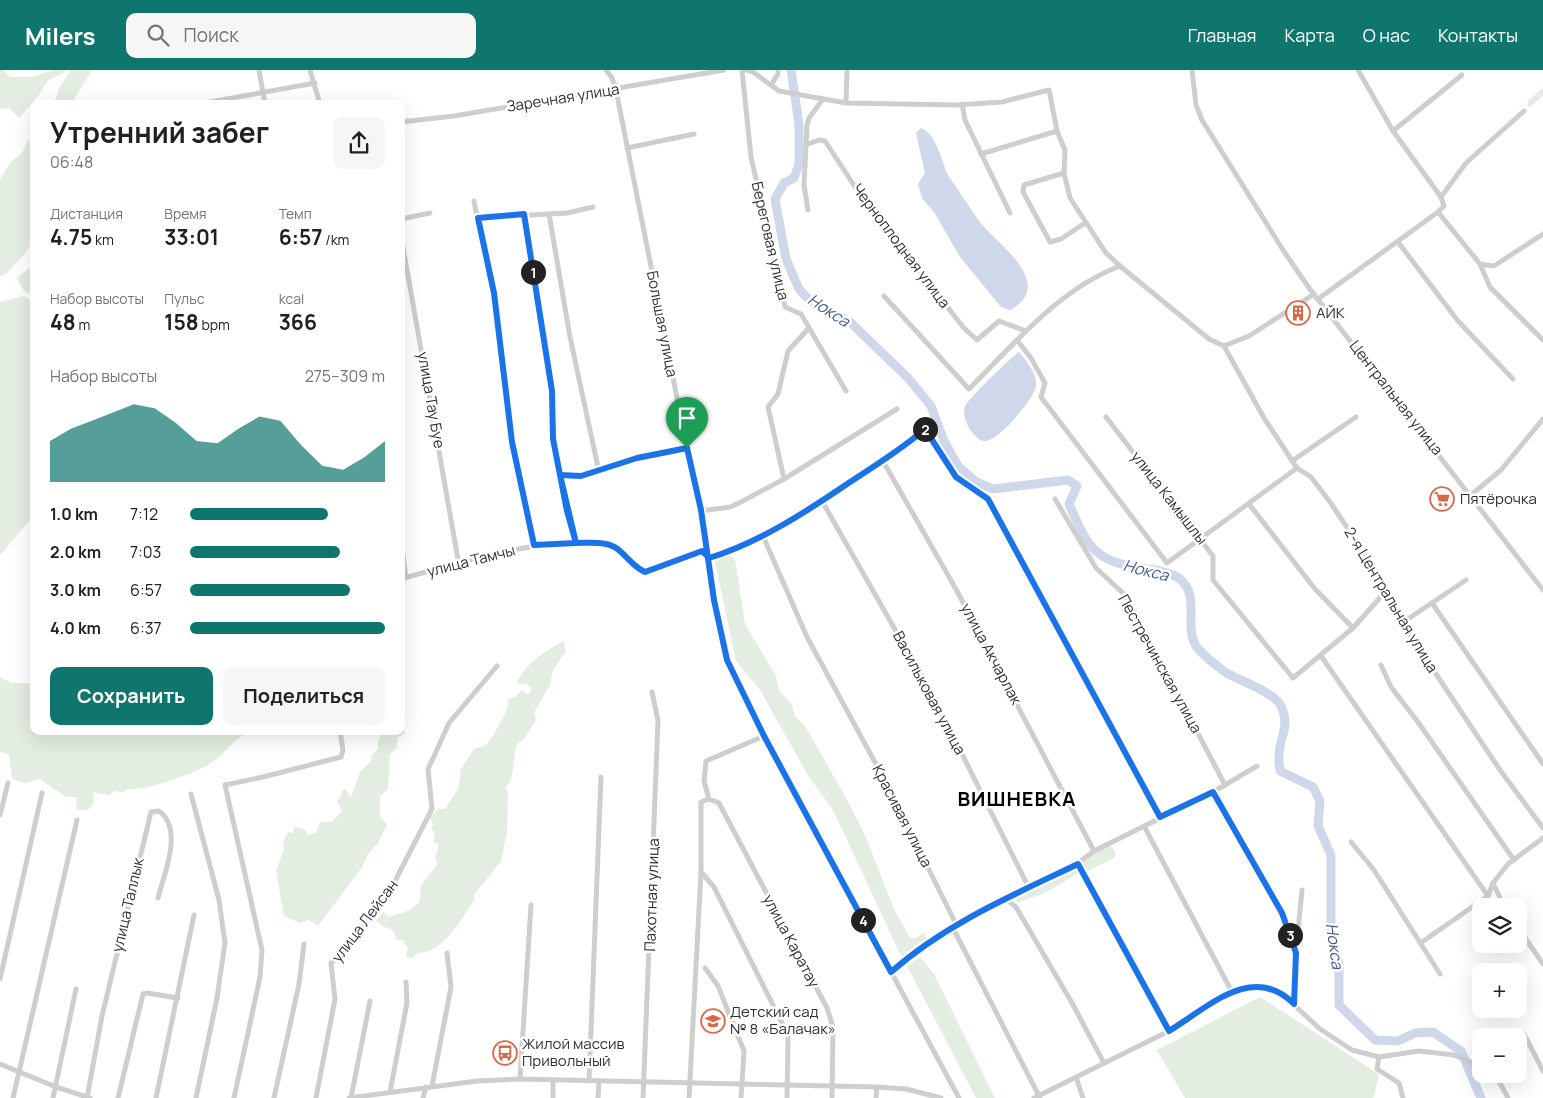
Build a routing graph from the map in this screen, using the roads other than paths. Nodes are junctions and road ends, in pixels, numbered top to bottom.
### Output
1 (259, 70) edge
2 (310, 70) edge
3 (606, 70) edge
4 (724, 70) edge
5 (742, 70) edge
6 (746, 70) edge
7 (778, 70) edge
8 (847, 70) edge
9 (1192, 70) edge
10 (1358, 70) edge
11 (1462, 75) dead end
12 (315, 83) junction
13 (771, 85) junction
14 (616, 90) junction
15 (263, 92) junction
16 (823, 99) junction
17 (220, 100) edge
18 (264, 100) edge
19 (319, 100) edge
20 (846, 103) junction
21 (962, 104) junction
22 (1524, 111) dead end
23 (405, 121) edge
24 (1393, 130) junction
25 (1057, 131) junction
26 (694, 134) dead end
27 (808, 144) junction
28 (627, 148) junction
29 (981, 154) junction
30 (1064, 173) junction
31 (1441, 197) junction
32 (474, 201) dead end
33 (593, 207) dead end
34 (808, 210) dead end
35 (430, 212) dead end
36 (1438, 212) junction
37 (1010, 213) dead end
38 (524, 214) junction
39 (549, 214) junction
40 (405, 218) edge
41 (478, 218) junction
42 (1084, 223) junction
43 (1543, 234) edge
44 (1398, 242) junction
45 (405, 259) edge
46 (1480, 264) junction
47 (1120, 266) junction
48 (884, 296) dead end
49 (1316, 297) junction
50 (808, 328) junction
51 (1026, 331) junction
52 (1017, 340) junction
53 (1543, 340) edge
54 (1224, 346) junction
55 (1513, 378) dead end
56 (846, 391) dead end
57 (897, 408) dead end
58 (1106, 417) dead end
59 (1356, 417) dead end
60 (1543, 419) edge
61 (687, 448) junction
62 (883, 461) junction
63 (1292, 461) junction
64 (1297, 468) junction
65 (599, 472) junction
66 (560, 475) junction
67 (784, 479) junction
68 (1471, 495) junction
69 (1055, 499) dead end
70 (822, 501) junction
71 (1249, 504) junction
72 (701, 510) junction
73 (763, 536) junction
74 (1200, 538) junction
75 (576, 543) junction
76 (534, 545) junction
77 (709, 558) junction
78 (459, 565) junction
79 (405, 579) edge
80 (1466, 580) dead end
81 (1543, 590) edge
82 (1386, 591) junction
83 (1432, 603) junction
84 (1402, 623) junction
85 (1352, 628) junction
86 (1321, 656) junction
87 (1381, 665) dead end
88 (496, 666) dead end
89 (652, 692) dead end
90 (340, 735) edge
91 (764, 736) junction
92 (1543, 764) edge
93 (1257, 766) dead end
94 (601, 777) dead end
95 (8, 784) dead end
96 (1224, 785) junction
97 (1213, 792) junction
98 (42, 793) dead end
99 (191, 794) dead end
100 (709, 799) junction
101 (0, 815) edge
102 (1160, 817) junction
103 (76, 820) dead end
104 (1542, 824) edge
105 (1144, 826) junction
106 (1543, 838) edge
107 (1351, 842) dead end
108 (1094, 851) junction
109 (1514, 860) junction
110 (1078, 864) junction
111 (701, 872) junction
112 (1493, 883) junction
113 (1029, 888) junction
114 (1302, 890) dead end
115 (1488, 896) junction
116 (158, 898) dead end
117 (1500, 898) edge
118 (1006, 899) junction
119 (531, 905) dead end
120 (194, 915) dead end
121 (954, 926) junction
122 (1527, 941) edge
123 (1422, 942) junction
124 (304, 944) dead end
125 (447, 953) dead end
126 (1296, 953) junction
127 (1543, 964) edge
128 (705, 968) dead end
129 (891, 972) junction
130 (1440, 974) dead end
131 (0, 979) edge
132 (406, 982) dead end
133 (76, 989) dead end
134 (1232, 992) junction
135 (178, 998) junction
136 (370, 1001) dead end
137 (1294, 1004) junction
138 (1169, 1031) junction
139 (1527, 1040) edge
140 (1379, 1057) junction
141 (1472, 1062) edge
142 (0, 1064) edge
143 (1104, 1064) junction
144 (1543, 1072) edge
145 (19, 1073) junction
146 (1076, 1077) junction
147 (520, 1079) junction
148 (554, 1081) junction
149 (589, 1082) junction
150 (599, 1082) junction
151 (644, 1082) junction
152 (690, 1082) junction
153 (1500, 1083) edge
154 (742, 1084) junction
155 (788, 1086) junction
156 (56, 1087) junction
157 (429, 1087) junction
158 (833, 1087) junction
159 (877, 1087) junction
160 (920, 1091) junction
161 (386, 1094) edge
162 (1038, 1097) edge
163 (13, 1098) edge
164 (54, 1098) edge
165 (88, 1098) edge
166 (118, 1098) edge
167 (156, 1098) edge
168 (196, 1098) edge
169 (234, 1098) edge
170 (274, 1098) edge
171 (316, 1098) edge
172 (350, 1098) edge
173 (424, 1098) edge
174 (553, 1098) edge
175 (598, 1098) edge
176 (643, 1098) edge
177 (689, 1098) edge
178 (741, 1098) edge
179 (787, 1098) edge
180 (832, 1098) edge
181 (876, 1098) edge
182 (919, 1098) edge
183 (941, 1098) edge
184 (959, 1098) edge
185 (1083, 1098) edge
186 (1403, 1098) edge
187 (1508, 1098) edge

1 - 15 street
2 - 12 street
3 - 14 street, Большая улица
4 - 14 street, Заречная улица
5 - 50 street, Береговая улица
6 - 13 street
7 - 13 street
8 - 20 street
9 - 49 street, Центральная улица
10 - 24 street
11 - 24 street
12 - 15 street
12 - 19 street
13 - 16 street, 2-я Центральная улица
14 - 23 street, Заречная улица
14 - 28 street, Большая улица
15 - 17 street
15 - 18 street
16 - 20 street, 2-я Центральная улица
16 - 27 street
20 - 21 street, 2-я Центральная улица
21 - 25 street, 2-я Центральная улица
21 - 29 street
22 - 31 street
24 - 31 street
25 - 29 street
25 - 30 street, 2-я Центральная улица
26 - 28 street
27 - 34 street
27 - 51 street, Черноплодная улица
28 - 61 street, Большая улица
29 - 37 street
30 - 42 street, 2-я Центральная улица
30 - 42 street
31 - 36 street
32 - 41 street
33 - 39 street
35 - 40 street
36 - 44 street
36 - 46 street
38 - 39 street
38 - 41 street
38 - 66 street
39 - 65 street
41 - 76 street
42 - 47 street, 2-я Центральная улица
43 - 46 street
44 - 49 street
44 - 55 street
45 - 78 street, улица Тау Буе
46 - 53 street
47 - 51 street
47 - 54 street, 2-я Центральная улица
48 - 52 street
49 - 54 street
49 - 68 street, Центральная улица
50 - 56 street, Береговая улица
50 - 67 street
51 - 52 street
52 - 74 street
54 - 63 street, 2-я Центральная улица
57 - 67 street
58 - 74 street, улица Камышлы
59 - 63 street
60 - 68 street
61 - 65 street
61 - 72 street, Большая улица
62 - 70 street, улица Тамчы
62 - 102 street, улица Тамчы
62 - 108 street, улица Акчарлак
63 - 64 street, 2-я Центральная улица
64 - 71 street
64 - 82 street, 2-я Центральная улица
65 - 66 street
66 - 75 street
67 - 72 street
68 - 81 street, Центральная улица
69 - 96 street, Пестречинская улица
70 - 73 street, улица Тамчы
70 - 113 street, Васильковая улица
71 - 74 street
71 - 85 street
72 - 77 street, Большая улица
73 - 77 street, улица Тамчы
73 - 121 street, Красивая улица
74 - 86 street, улица Камышлы
75 - 76 street, улица Тамчы
75 - 77 street, улица Тамчы
76 - 78 street, улица Тамчы
77 - 91 street, Большая улица
78 - 79 street, улица Тамчы
80 - 83 street
82 - 84 street, 2-я Центральная улица
82 - 85 street
83 - 84 street
83 - 92 street
84 - 104 street, 2-я Центральная улица
85 - 86 street
86 - 115 street
87 - 109 street
88 - 171 street, улица Лейсан
89 - 151 street, Пахотная улица
90 - 169 street
91 - 100 street
91 - 129 street, Большая улица
93 - 96 street
94 - 149 street
95 - 101 street
96 - 97 street
97 - 102 street
97 - 126 street
98 - 131 street
99 - 168 street
100 - 111 street
100 - 158 street, улица Каратау
102 - 105 street
103 - 145 street
105 - 108 street
105 - 134 street
106 - 109 street
107 - 123 street
108 - 110 street
109 - 112 street
110 - 113 street
110 - 138 street
111 - 152 street
111 - 155 street
112 - 115 street
112 - 117 street
113 - 118 street
114 - 126 street
115 - 123 street
116 - 165 street, улица Таллык
118 - 121 street
118 - 143 street
119 - 147 street
120 - 135 street
121 - 129 street
121 - 162 street, Красивая улица
122 - 127 street
123 - 130 street
124 - 170 street
125 - 157 street
126 - 137 street
128 - 154 street
129 - 184 street, Большая улица
132 - 161 street
133 - 156 street
134 - 137 street
134 - 138 street
135 - 166 street
135 - 167 street
136 - 172 street
137 - 140 street
138 - 143 street
139 - 144 street
140 - 141 street
140 - 186 street
142 - 145 street
143 - 146 street
145 - 156 street
145 - 163 street
146 - 162 street
146 - 185 street
147 - 148 street
147 - 157 street
148 - 149 street
148 - 174 street
149 - 150 street
150 - 151 street
150 - 175 street
151 - 152 street
151 - 176 street, Пахотная улица
152 - 154 street
152 - 177 street
153 - 187 street
154 - 155 street
154 - 178 street
155 - 158 street
155 - 179 street
156 - 164 street
156 - 165 street
157 - 161 street
157 - 173 street
158 - 159 street
158 - 180 street, улица Каратау
159 - 160 street
159 - 181 street
160 - 182 street
160 - 183 street
161 - 172 street

